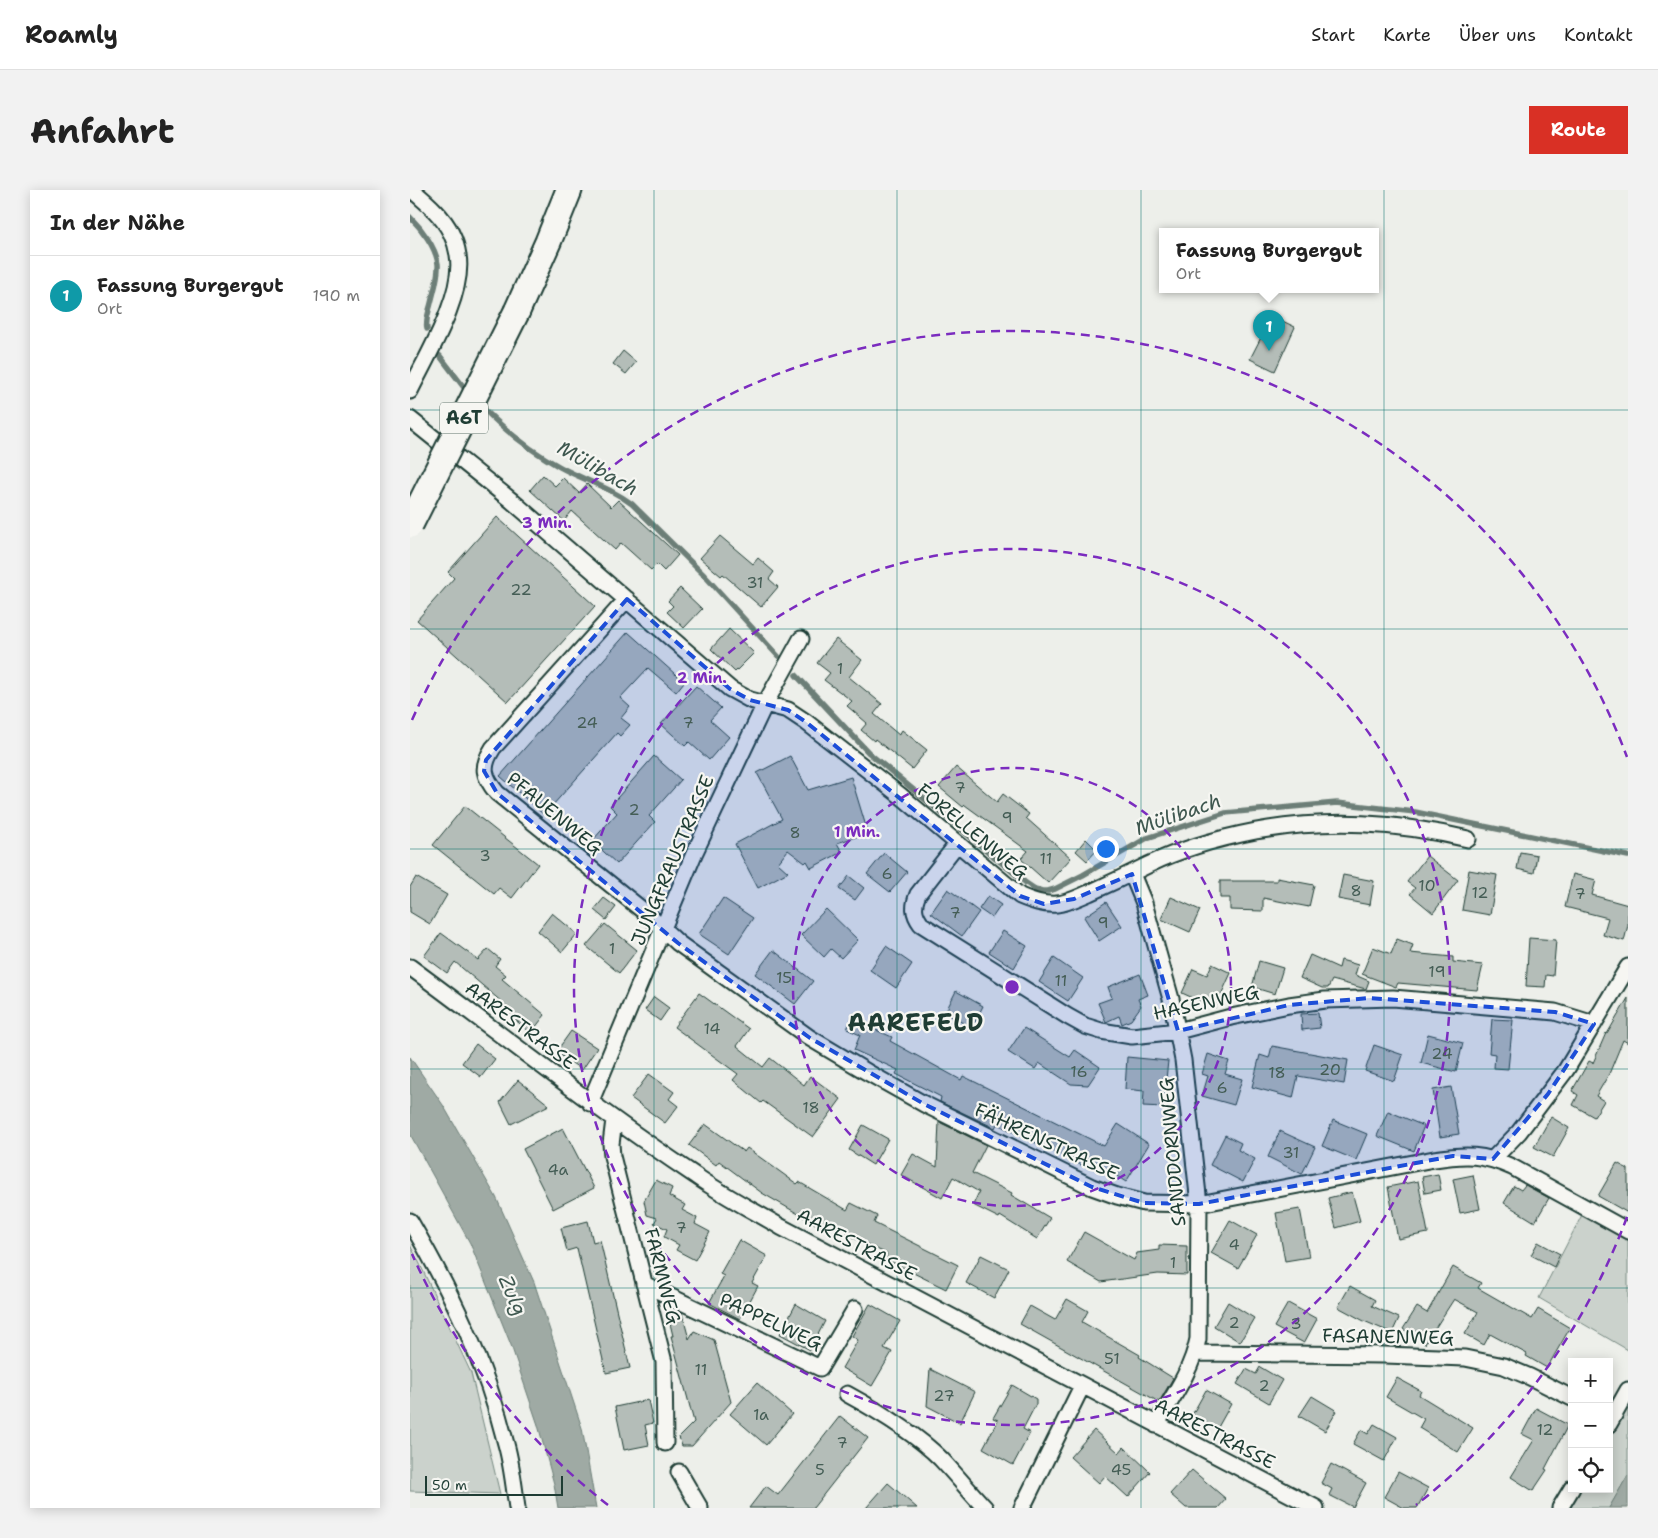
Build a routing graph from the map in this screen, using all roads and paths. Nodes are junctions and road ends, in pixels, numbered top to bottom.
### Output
1 (412, 190) edge
2 (569, 190) edge
3 (410, 391) edge
4 (410, 419) edge
5 (410, 526) edge
6 (627, 600) junction
7 (801, 639) dead end
8 (765, 704) junction
9 (1468, 839) dead end
10 (958, 844) junction
11 (1132, 874) junction
12 (663, 930) junction
13 (410, 967) edge
14 (1628, 967) edge
15 (1594, 1024) junction
16 (1178, 1031) junction
17 (590, 1102) junction
18 (614, 1120) junction
19 (1493, 1159) junction
20 (1199, 1204) junction
21 (410, 1221) edge
22 (1628, 1231) edge
23 (644, 1284) junction
24 (855, 1309) dead end
25 (1195, 1353) junction
26 (1082, 1386) junction
27 (1628, 1390) edge
28 (847, 1394) dead end
29 (1568, 1396) edge
30 (1613, 1415) edge
31 (1156, 1425) junction
32 (665, 1443) dead end
33 (679, 1472) dead end
34 (1569, 1493) edge
35 (517, 1508) edge
36 (700, 1508) edge
37 (985, 1508) edge
38 (1022, 1508) edge
39 (1316, 1508) edge
40 (1560, 1508) edge

1 - 3 street
2 - 5 highway, A6T, bridge
4 - 6 street, FORELLENWEG
6 - 8 street, FORELLENWEG
6 - 12 street, PFAUENWEG
7 - 8 street, JUNGFRAUSTRASSE
8 - 10 street, FORELLENWEG
8 - 12 street, JUNGFRAUSTRASSE
9 - 11 street, FORELLENWEG
10 - 11 street, FORELLENWEG
10 - 16 street, HASENWEG
11 - 16 street, SANDDORNWEG
12 - 17 street, JUNGFRAUSTRASSE
12 - 20 street, FÄHRENSTRASSE
13 - 17 street, AARESTRASSE
14 - 15 street
15 - 16 street, HASENWEG
15 - 19 street
16 - 20 street, SANDDORNWEG
17 - 18 street, AARESTRASSE
18 - 23 street, FARMWEG
18 - 26 street, AARESTRASSE
19 - 20 street, FÄHRENSTRASSE
19 - 22 street, FÄHRENSTRASSE
20 - 25 street, SANDDORNWEG
21 - 35 street
23 - 24 street, PAPPELWEG
23 - 32 street, FARMWEG
25 - 29 street, FASANENWEG
25 - 31 street, SANDDORNWEG
26 - 31 street, AARESTRASSE
26 - 38 street
27 - 30 street
28 - 37 street
31 - 39 street, AARESTRASSE
33 - 36 street
34 - 40 street

